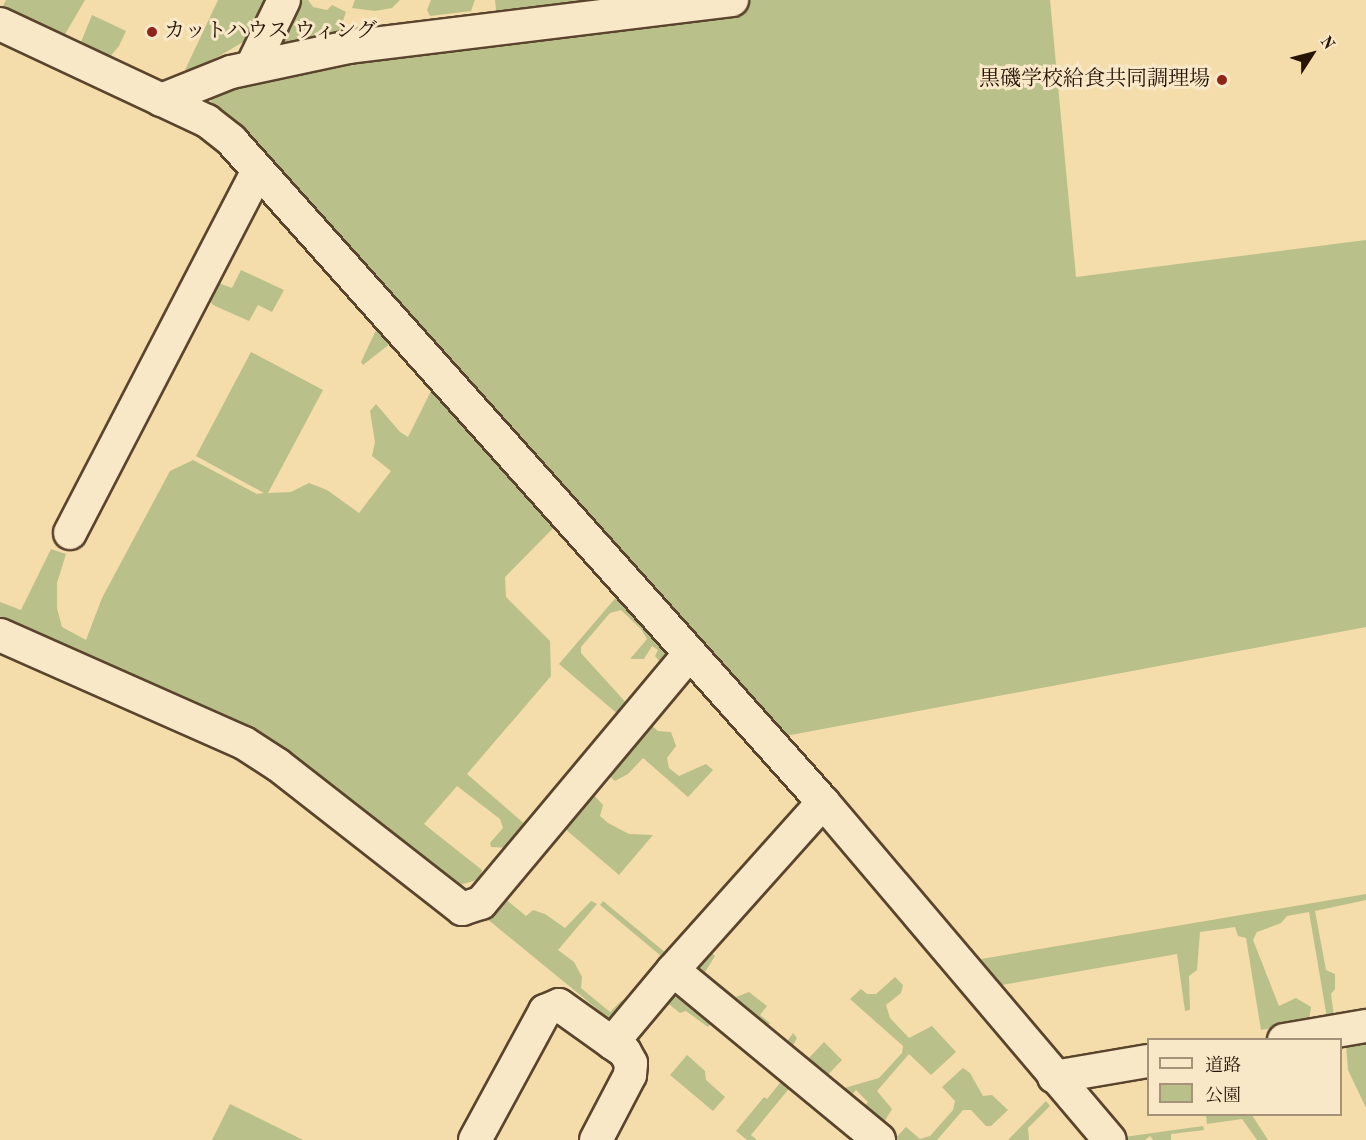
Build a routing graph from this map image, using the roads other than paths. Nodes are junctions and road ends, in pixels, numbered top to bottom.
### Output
1 (284, 0) edge
2 (732, 0) edge
3 (0, 24) edge
4 (252, 66) junction
5 (161, 100) junction
6 (258, 171) junction
7 (70, 533) dead end
8 (0, 635) edge
9 (690, 654) junction
10 (823, 802) junction
11 (673, 970) junction
12 (1366, 1026) edge
13 (1296, 1038) edge
14 (612, 1043) junction
15 (1147, 1061) edge
16 (1054, 1077) junction
17 (597, 1139) edge
18 (476, 1140) edge
19 (879, 1140) edge
20 (1110, 1140) edge

1 - 4 street
2 - 4 street
3 - 5 street
4 - 5 street
5 - 6 street
6 - 7 street
6 - 9 street
8 - 9 street
9 - 10 street
10 - 11 street
10 - 16 street
11 - 14 street
11 - 19 street
12 - 13 street
14 - 17 street
14 - 18 street
15 - 16 street
16 - 20 street

